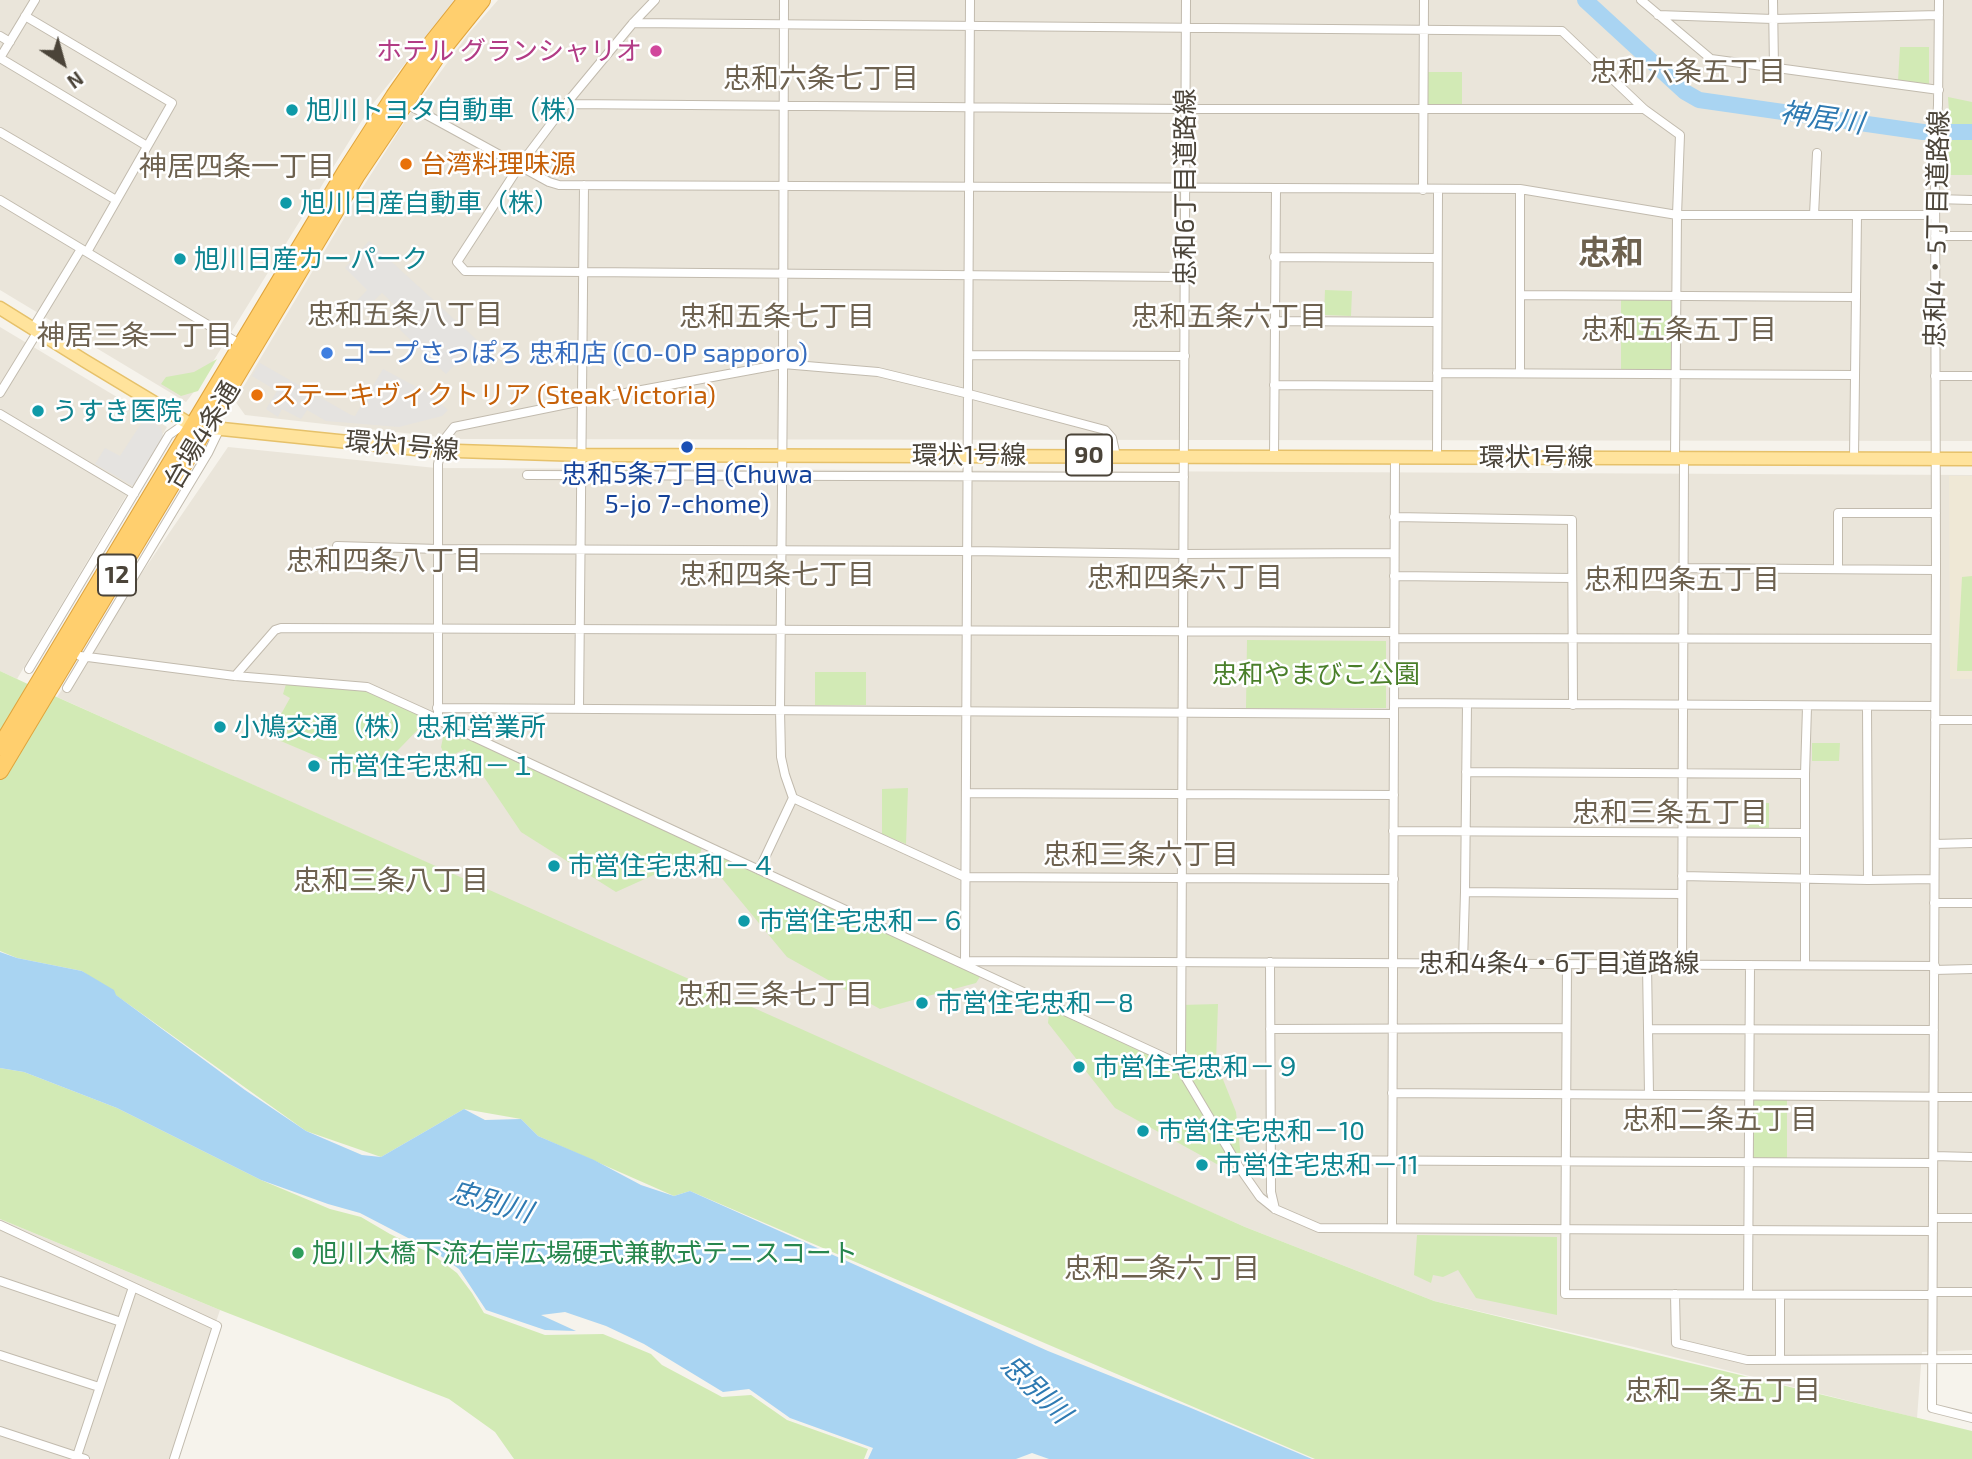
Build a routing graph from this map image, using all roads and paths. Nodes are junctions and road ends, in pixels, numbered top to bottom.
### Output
1 (35, 0) edge
2 (466, 0) edge
3 (482, 0) edge
4 (655, 0) edge
5 (784, 0) edge
6 (970, 0) edge
7 (1186, 0) edge
8 (1424, 0) edge
9 (1641, 0) edge
10 (1773, 0) edge
11 (1939, 0) edge
12 (1657, 15) junction
13 (1939, 15) junction
14 (25, 16) junction
15 (1773, 19) junction
16 (633, 23) junction
17 (785, 24) junction
18 (971, 26) junction
19 (1186, 27) junction
20 (1424, 29) junction
21 (0, 36) edge
22 (10, 42) junction
23 (0, 58) edge
24 (1774, 68) junction
25 (1938, 90) junction
26 (399, 99) junction
27 (566, 104) junction
28 (784, 105) junction
29 (970, 107) junction
30 (1185, 109) junction
31 (1644, 109) junction
32 (1424, 110) junction
33 (0, 132) edge
34 (147, 146) junction
35 (1817, 153) dead end
36 (520, 165) junction
37 (783, 185) junction
38 (584, 186) junction
39 (969, 187) junction
40 (1185, 188) junction
41 (1276, 189) junction
42 (1520, 189) junction
43 (1423, 190) junction
44 (1438, 190) junction
45 (1935, 199) junction
46 (0, 200) edge
47 (116, 200) junction
48 (1972, 200) edge
49 (1677, 215) junction
50 (1814, 215) junction
51 (1857, 215) junction
52 (1935, 215) junction
53 (1935, 236) junction
54 (1972, 236) edge
55 (84, 251) junction
56 (1274, 257) junction
57 (1437, 258) junction
58 (583, 271) junction
59 (783, 272) junction
60 (970, 276) junction
61 (1185, 277) junction
62 (1520, 295) junction
63 (1856, 296) junction
64 (1676, 297) junction
65 (0, 308) edge
66 (1274, 321) junction
67 (1437, 322) junction
68 (36, 329) junction
69 (246, 348) junction
70 (968, 355) junction
71 (1185, 356) junction
72 (783, 364) junction
73 (1437, 373) junction
74 (1520, 373) junction
75 (1675, 373) junction
76 (1855, 374) junction
77 (1935, 376) junction
78 (1972, 376) edge
79 (1274, 385) junction
80 (1437, 386) junction
81 (0, 393) edge
82 (969, 394) junction
83 (582, 401) junction
84 (0, 414) edge
85 (201, 426) junction
86 (440, 451) junction
87 (582, 455) junction
88 (969, 455) junction
89 (781, 456) junction
90 (1116, 456) junction
91 (1395, 456) junction
92 (1437, 457) junction
93 (1680, 457) junction
94 (1185, 458) junction
95 (1274, 458) junction
96 (1854, 458) junction
97 (1935, 458) junction
98 (1972, 459) edge
99 (527, 475) dead end
100 (582, 475) junction
101 (782, 475) junction
102 (969, 476) junction
103 (1184, 477) junction
104 (134, 494) junction
105 (1936, 513) junction
106 (1394, 517) junction
107 (337, 546) dead end
108 (438, 549) junction
109 (580, 549) junction
110 (781, 551) junction
111 (969, 551) junction
112 (1394, 553) junction
113 (1184, 554) junction
114 (1683, 568) junction
115 (1838, 569) junction
116 (1936, 570) junction
117 (1394, 576) junction
118 (1572, 578) junction
119 (438, 628) junction
120 (579, 630) junction
121 (967, 630) junction
122 (782, 631) junction
123 (1182, 632) junction
124 (1394, 635) junction
125 (1573, 637) junction
126 (1683, 638) junction
127 (1935, 639) junction
128 (82, 657) junction
129 (29, 669) dead end
130 (235, 676) junction
131 (67, 688) dead end
132 (1394, 703) junction
133 (1466, 704) junction
134 (1573, 705) junction
135 (1683, 706) junction
136 (1935, 706) junction
137 (1807, 707) junction
138 (1867, 707) junction
139 (437, 708) junction
140 (579, 709) junction
141 (780, 710) junction
142 (968, 711) junction
143 (1183, 712) junction
144 (1394, 713) junction
145 (23, 720) junction
146 (438, 720) junction
147 (1935, 720) junction
148 (1972, 720) edge
149 (0, 747) edge
150 (0, 771) edge
151 (1466, 772) junction
152 (1682, 772) junction
153 (1805, 774) junction
154 (966, 793) junction
155 (1182, 795) junction
156 (1394, 795) junction
157 (793, 798) junction
158 (1393, 831) junction
159 (1466, 832) junction
160 (1682, 833) junction
161 (1805, 833) junction
162 (1972, 843) edge
163 (1935, 844) junction
164 (759, 870) junction
165 (1682, 876) junction
166 (965, 877) junction
167 (1181, 878) junction
168 (1805, 878) junction
169 (1394, 879) junction
170 (1934, 879) junction
171 (1868, 880) junction
172 (1465, 892) junction
173 (1682, 894) junction
174 (1934, 903) junction
175 (1972, 903) edge
176 (1270, 962) junction
177 (1393, 962) junction
178 (965, 963) junction
179 (1180, 963) junction
180 (1463, 963) junction
181 (1567, 964) junction
182 (1647, 964) junction
183 (1682, 964) junction
184 (1750, 965) junction
185 (1805, 965) junction
186 (1934, 968) junction
187 (1972, 969) edge
188 (1392, 1028) junction
189 (1566, 1028) junction
190 (1270, 1029) junction
191 (1648, 1029) junction
192 (1749, 1030) junction
193 (1934, 1030) junction
194 (1177, 1063) junction
195 (1392, 1093) junction
196 (1566, 1094) junction
197 (1649, 1094) junction
198 (1748, 1095) junction
199 (1934, 1096) junction
200 (1972, 1097) edge
201 (1972, 1157) edge
202 (1270, 1160) junction
203 (1392, 1160) junction
204 (1933, 1160) junction
205 (1566, 1161) junction
206 (1747, 1162) junction
207 (1275, 1209) junction
208 (1933, 1218) junction
209 (1972, 1218) edge
210 (0, 1224) edge
211 (1392, 1228) junction
212 (1565, 1228) junction
213 (1747, 1230) junction
214 (1933, 1231) junction
215 (0, 1281) edge
216 (133, 1287) junction
217 (1972, 1292) edge
218 (1675, 1294) junction
219 (1748, 1294) junction
220 (1933, 1294) junction
221 (1780, 1296) junction
222 (121, 1321) junction
223 (0, 1355) edge
224 (1780, 1360) junction
225 (1932, 1360) junction
226 (1972, 1360) edge
227 (99, 1387) junction
228 (1972, 1418) edge
229 (0, 1431) edge
230 (79, 1458) edge
231 (174, 1459) edge

1 - 14 street
2 - 26 highway, 台場4条通 / 12
3 - 26 highway, 台場4条通 / 12
4 - 16 street
5 - 17 street
6 - 18 street
7 - 19 street, 忠和6丁目道路線
8 - 20 street
9 - 12 street
10 - 15 street
11 - 13 street, 忠和4・5丁目道路線
12 - 15 street
12 - 24 street
13 - 15 street
13 - 25 street, 忠和4・5丁目道路線
14 - 22 street
14 - 34 street
15 - 24 street
16 - 17 street
16 - 27 street
17 - 18 street
17 - 28 street
18 - 19 street
18 - 29 street
19 - 20 street
19 - 30 street, 忠和6丁目道路線
20 - 31 street
20 - 32 street
21 - 22 street
22 - 23 street
23 - 34 street
24 - 25 street
25 - 45 street, 忠和4・5丁目道路線
26 - 36 street
26 - 69 highway, 台場4条通 / 12
27 - 28 street
27 - 36 street
28 - 29 street
28 - 37 street
29 - 30 street
29 - 39 street
30 - 32 street
30 - 40 street, 忠和6丁目道路線
31 - 32 street
31 - 49 street
32 - 43 street
33 - 47 street
34 - 47 street
35 - 50 street
36 - 38 street
36 - 58 street
37 - 38 street
37 - 39 street
37 - 59 street
38 - 58 street
39 - 40 street
39 - 60 street
40 - 41 street
40 - 61 street, 忠和6丁目道路線
41 - 43 street
41 - 56 street
42 - 44 street
42 - 49 street
42 - 62 street
43 - 44 street
44 - 57 street
45 - 48 street
45 - 52 street, 忠和4・5丁目道路線
46 - 55 street
47 - 55 street
49 - 50 street
49 - 64 street
50 - 51 street
51 - 52 street
51 - 63 street
52 - 53 street, 忠和4・5丁目道路線
53 - 54 street
53 - 77 street, 忠和4・5丁目道路線
55 - 68 street
55 - 69 street
56 - 57 street
56 - 66 street
57 - 67 street
58 - 59 street
58 - 83 street
59 - 60 street
59 - 72 street
60 - 61 street
60 - 70 street
61 - 71 street, 忠和6丁目道路線
62 - 64 street
62 - 74 street
63 - 64 street
63 - 76 street
64 - 75 street
65 - 68 main road, 環状1号線 / 90
66 - 67 street
66 - 79 street
67 - 73 street
68 - 81 street
68 - 85 main road, 環状1号線 / 90
69 - 85 highway, 台場4条通 / 12
70 - 71 street
70 - 82 street
71 - 94 street, 忠和6丁目道路線
72 - 82 street
72 - 83 street
72 - 89 street
73 - 74 street
73 - 80 street
74 - 75 street
75 - 76 street
75 - 93 street
76 - 96 street
77 - 78 street
77 - 97 street, 忠和4・5丁目道路線
79 - 80 street
79 - 95 street
80 - 92 street
82 - 88 street
82 - 90 street
83 - 86 street
83 - 87 street
84 - 104 street
85 - 86 main road, 環状1号線 / 90
85 - 104 street
85 - 128 street
85 - 145 highway, 台場4条通 / 12
86 - 87 main road, 環状1号線 / 90
86 - 108 street
87 - 89 main road, 環状1号線 / 90
87 - 100 street
88 - 89 main road, 環状1号線 / 90
88 - 90 main road, 環状1号線 / 90
88 - 102 street
89 - 101 street
90 - 94 main road, 環状1号線 / 90
91 - 92 main road, 環状1号線 / 90
91 - 95 main road, 環状1号線 / 90
91 - 106 street
92 - 93 main road, 環状1号線 / 90
93 - 96 main road, 環状1号線 / 90
93 - 114 street
94 - 95 main road, 環状1号線 / 90
94 - 103 street
96 - 97 main road, 環状1号線 / 90
97 - 98 main road, 環状1号線 / 90
97 - 105 street
99 - 100 street
100 - 101 street
100 - 109 street
101 - 102 street
101 - 110 street
102 - 103 street
102 - 111 street
103 - 113 street
104 - 129 street
105 - 115 street
105 - 116 street
106 - 112 street
106 - 118 street
107 - 108 street
108 - 109 street
108 - 119 street
109 - 110 street
109 - 120 street
110 - 111 street
110 - 122 street
111 - 113 street
111 - 121 street
112 - 113 street
112 - 117 street
113 - 123 street
114 - 115 street
114 - 126 street
115 - 116 street
116 - 127 street
117 - 118 street
117 - 124 street
118 - 125 street
119 - 120 street
119 - 130 street
119 - 139 street
120 - 122 street
120 - 140 street
121 - 122 street
121 - 123 street
121 - 142 street
122 - 141 street
123 - 124 street
123 - 143 street
124 - 125 street
124 - 132 street
125 - 126 street
125 - 134 street
126 - 127 street
126 - 135 street
127 - 136 street
128 - 130 street
128 - 131 street
130 - 146 street
132 - 133 street
132 - 144 street
133 - 134 street
133 - 151 street
134 - 135 street
135 - 137 street
135 - 152 street
136 - 138 street
136 - 147 street
137 - 138 street
137 - 153 street
138 - 171 street
139 - 140 street
139 - 146 street
140 - 141 street
141 - 142 street
141 - 157 street
142 - 143 street
142 - 154 street
143 - 144 street
143 - 155 street
144 - 156 street
145 - 149 highway, 台場4条通 / 12
145 - 150 highway, 台場4条通 / 12
146 - 164 street
147 - 148 street
147 - 163 street
151 - 152 street
151 - 159 street
152 - 153 street
152 - 160 street
153 - 161 street
154 - 155 street
154 - 166 street
155 - 156 street
155 - 167 street
156 - 158 street
157 - 164 street
157 - 166 street
158 - 159 street
158 - 169 street
159 - 160 street
159 - 172 street
160 - 161 street
160 - 165 street
161 - 168 street
162 - 163 street
163 - 170 street
164 - 178 street
165 - 168 street
165 - 173 street
166 - 167 street
166 - 178 street
167 - 169 street
167 - 179 street
168 - 171 street
168 - 185 street
169 - 177 street
170 - 171 street
170 - 174 street
172 - 173 street
172 - 180 street
173 - 183 street
174 - 175 street
174 - 186 street
176 - 177 street, 忠和4条4・6丁目道路線
176 - 179 street, 忠和4条4・6丁目道路線
176 - 190 street
177 - 180 street, 忠和4条4・6丁目道路線
177 - 188 street
178 - 179 street, 忠和4条4・6丁目道路線
178 - 194 street
179 - 194 street
180 - 181 street, 忠和4条4・6丁目道路線
181 - 182 street, 忠和4条4・6丁目道路線
181 - 189 street
182 - 183 street, 忠和4条4・6丁目道路線
182 - 191 street
183 - 184 street, 忠和4条4・6丁目道路線
184 - 185 street, 忠和4条4・6丁目道路線
184 - 192 street
185 - 186 street, 忠和4条4・6丁目道路線
186 - 187 street, 忠和4条4・6丁目道路線
186 - 193 street
188 - 189 street
188 - 190 street
188 - 195 street
189 - 196 street
190 - 202 street
191 - 192 street
191 - 197 street
192 - 193 street
192 - 198 street
193 - 199 street
194 - 207 street
195 - 196 street
195 - 203 street
196 - 197 street
196 - 205 street
197 - 198 street
198 - 199 street
198 - 206 street
199 - 200 street
199 - 204 street
201 - 204 street
202 - 203 street
202 - 207 street
203 - 205 street
203 - 211 street
204 - 206 street
204 - 208 street
205 - 206 street
205 - 212 street
206 - 213 street
207 - 211 street
208 - 209 street
208 - 214 street
210 - 216 street
211 - 212 street
212 - 213 street
212 - 218 street
213 - 214 street
213 - 219 street
214 - 220 street
215 - 222 street
216 - 222 street
216 - 231 street
217 - 220 street
218 - 219 street
218 - 224 street
219 - 221 street
220 - 221 street
220 - 225 street
221 - 224 street
222 - 227 street
223 - 227 street
224 - 225 street
225 - 226 street
225 - 228 street
227 - 230 street
229 - 230 street

